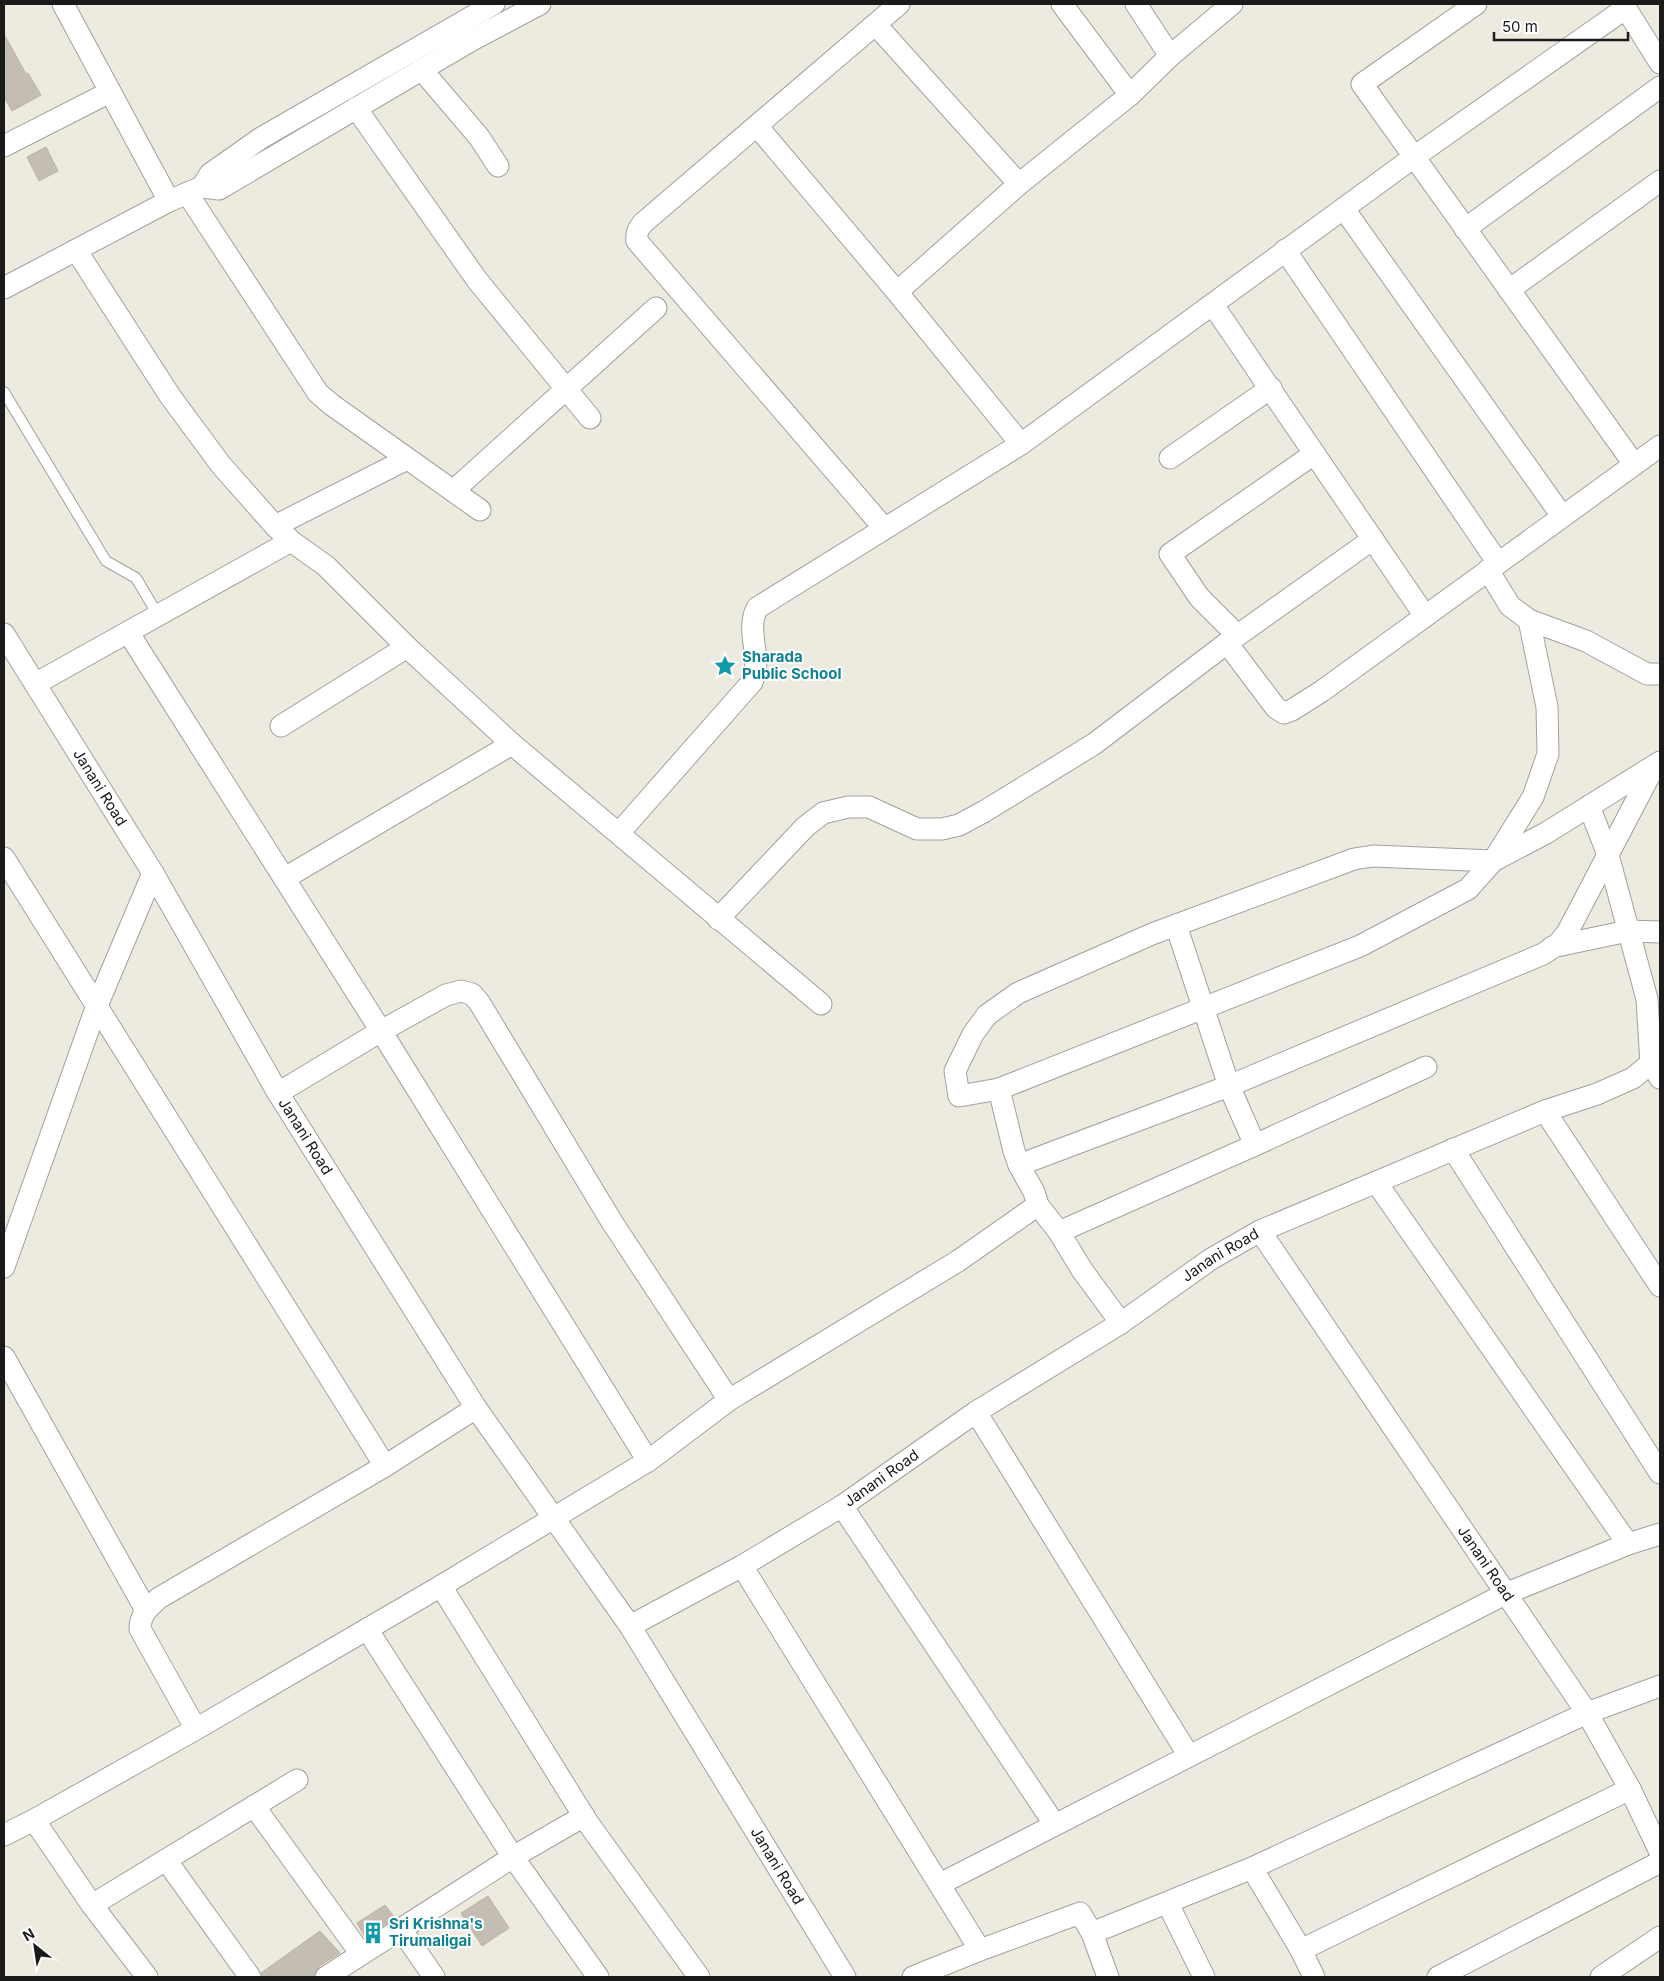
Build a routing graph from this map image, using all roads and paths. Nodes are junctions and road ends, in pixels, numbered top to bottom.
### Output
1 (62, 4) edge
2 (494, 4) edge
3 (540, 4) edge
4 (899, 4) edge
5 (1062, 4) edge
6 (1136, 4) edge
7 (1476, 4) edge
8 (1229, 5) edge
9 (1624, 6) edge
10 (876, 25) junction
11 (1170, 56) junction
12 (1660, 63) edge
13 (422, 70) junction
14 (1660, 87) edge
15 (110, 92) junction
16 (1130, 95) junction
17 (356, 108) junction
18 (756, 126) junction
19 (5, 143) edge
20 (1414, 157) junction
21 (498, 166) dead end
22 (1660, 181) edge
23 (1019, 184) junction
24 (186, 193) junction
25 (1344, 209) junction
26 (1466, 228) junction
27 (76, 250) junction
28 (1285, 250) junction
29 (4, 288) edge
30 (1509, 290) junction
31 (897, 292) junction
32 (1213, 305) junction
33 (656, 308) dead end
34 (1270, 388) junction
35 (566, 389) junction
36 (4, 392) edge
37 (590, 418) dead end
38 (1020, 444) junction
39 (1660, 446) edge
40 (1314, 454) junction
41 (1170, 458) dead end
42 (407, 459) junction
43 (1634, 464) junction
44 (453, 491) junction
45 (480, 510) dead end
46 (1562, 516) junction
47 (275, 526) junction
48 (884, 528) junction
49 (1373, 539) junction
50 (291, 541) junction
51 (1493, 567) junction
52 (158, 616) junction
53 (1426, 616) junction
54 (1529, 620) junction
55 (128, 632) junction
56 (4, 634) edge
57 (1232, 639) junction
58 (408, 647) junction
59 (1660, 674) edge
60 (35, 684) junction
61 (281, 726) dead end
62 (512, 744) junction
63 (1658, 764) edge
64 (1589, 806) junction
65 (619, 833) junction
66 (1608, 855) junction
67 (4, 858) edge
68 (1492, 861) junction
69 (153, 873) junction
70 (285, 878) junction
71 (718, 919) junction
72 (1176, 926) junction
73 (1628, 931) junction
74 (1660, 932) edge
75 (1552, 947) junction
76 (821, 1004) dead end
77 (96, 1008) junction
78 (1203, 1008) junction
79 (381, 1031) junction
80 (1657, 1064) edge
81 (1426, 1067) dead end
82 (1229, 1086) junction
83 (999, 1089) junction
84 (278, 1093) junction
85 (1545, 1111) junction
86 (1255, 1144) junction
87 (1453, 1149) junction
88 (1019, 1165) junction
89 (1376, 1182) junction
90 (1038, 1205) junction
91 (9, 1226) edge
92 (1260, 1231) junction
93 (1059, 1232) junction
94 (4, 1267) edge
95 (1660, 1286) edge
96 (1121, 1323) junction
97 (4, 1357) edge
98 (729, 1400) junction
99 (476, 1408) junction
100 (976, 1412) junction
101 (648, 1460) junction
102 (385, 1466) junction
103 (1660, 1473) edge
104 (842, 1506) junction
105 (554, 1516) junction
106 (1660, 1534) edge
107 (1628, 1544) junction
108 (742, 1566) junction
109 (441, 1586) junction
110 (1505, 1594) junction
111 (146, 1610) junction
112 (630, 1626) junction
113 (367, 1629) junction
114 (1660, 1686) edge
115 (1587, 1713) junction
116 (196, 1729) junction
117 (1190, 1756) junction
118 (297, 1780) dead end
119 (1630, 1789) junction
120 (254, 1806) junction
121 (584, 1816) junction
122 (34, 1820) junction
123 (1055, 1825) junction
124 (4, 1835) edge
125 (1660, 1852) edge
126 (513, 1857) junction
127 (166, 1860) junction
128 (1660, 1862) edge
129 (1252, 1868) junction
130 (940, 1884) junction
131 (1168, 1904) junction
132 (92, 1905) junction
133 (401, 1929) junction
134 (1092, 1933) junction
135 (1660, 1936) edge
136 (980, 1950) junction
137 (1301, 1950) junction
138 (361, 1954) junction
139 (147, 1977) edge
140 (250, 1977) edge
141 (326, 1977) edge
142 (434, 1977) edge
143 (598, 1977) edge
144 (699, 1977) edge
145 (844, 1977) edge
146 (913, 1977) edge
147 (1108, 1977) edge
148 (1204, 1977) edge
149 (1314, 1977) edge
150 (1438, 1977) edge
151 (1601, 1977) edge

1 - 15 street
2 - 24 street
3 - 13 street
4 - 10 street
5 - 16 street
6 - 11 street
7 - 20 street
8 - 11 street
9 - 12 street
9 - 20 street
10 - 18 street
10 - 23 street
11 - 16 street
13 - 17 street
13 - 21 street
14 - 26 street
15 - 19 street
15 - 24 street
16 - 23 street
17 - 24 street
17 - 35 street
18 - 31 street
18 - 48 street
20 - 25 street
20 - 26 street
22 - 30 street
23 - 31 street
24 - 27 street
24 - 42 street
25 - 28 street
25 - 46 street
26 - 30 street
27 - 29 street
27 - 47 street
28 - 32 street
28 - 51 street
30 - 43 street
31 - 38 street
32 - 34 street
32 - 38 street
33 - 35 street
34 - 40 street
34 - 41 street
35 - 37 street
35 - 44 street
36 - 52 lane
38 - 48 street
39 - 43 street
40 - 49 street
40 - 57 street
42 - 44 street
42 - 47 street
43 - 46 street
44 - 45 street
46 - 51 street
47 - 50 street
48 - 65 street
49 - 53 street
49 - 57 street
50 - 52 street
50 - 58 street
51 - 53 street
51 - 54 street
52 - 55 street
53 - 57 street
54 - 59 street
54 - 68 street
55 - 60 street
55 - 70 street
56 - 60 street, Janani Road
57 - 71 street
58 - 61 street
58 - 62 street
60 - 69 street, Janani Road
62 - 65 street
62 - 70 street
63 - 64 street
63 - 66 street
64 - 66 street
64 - 68 street
65 - 71 street
66 - 73 street
66 - 75 street
67 - 77 street
68 - 72 street
68 - 78 street
69 - 77 street
69 - 84 street, Janani Road
70 - 79 street
71 - 76 street
72 - 78 street
72 - 83 street
73 - 74 street
73 - 75 street
73 - 80 street
75 - 82 street
77 - 91 street
77 - 102 street
78 - 82 street
78 - 83 street
79 - 84 street
79 - 98 street
79 - 101 street
80 - 85 street
81 - 86 street
82 - 86 street
82 - 88 street
83 - 88 street
84 - 99 street, Janani Road
85 - 87 street
85 - 95 street
86 - 93 street
87 - 89 street
87 - 103 street
88 - 90 street
89 - 92 street
89 - 107 street
90 - 93 street
90 - 98 street
91 - 94 street
92 - 96 street, Janani Road
92 - 110 street, Janani Road
93 - 96 street
96 - 100 street, Janani Road
97 - 111 street
98 - 101 street
99 - 102 street
99 - 105 street, Janani Road
100 - 104 street, Janani Road
100 - 117 street
101 - 105 street
102 - 111 street
104 - 108 street, Janani Road
104 - 123 street
105 - 109 street
105 - 112 street, Janani Road
106 - 107 street
107 - 110 street
108 - 112 street, Janani Road
108 - 130 street
109 - 113 street
109 - 121 street
110 - 115 street, Janani Road
110 - 117 street
111 - 116 street
112 - 145 street, Janani Road
113 - 116 street
113 - 126 street
114 - 115 street
115 - 119 street, Janani Road
115 - 129 street
116 - 122 street
117 - 123 street
118 - 120 street
119 - 125 street, Janani Road
119 - 137 street
120 - 127 street
120 - 138 street
121 - 126 street
121 - 144 street
122 - 124 street
122 - 132 street
123 - 130 street
126 - 133 street
126 - 143 street
127 - 132 street
127 - 140 street
128 - 150 street
129 - 131 street
129 - 137 street
130 - 136 street
131 - 134 street
131 - 148 street
132 - 139 street
133 - 138 street
133 - 142 street
134 - 136 street
134 - 147 street
135 - 151 street
136 - 146 street
137 - 149 street
138 - 141 street

